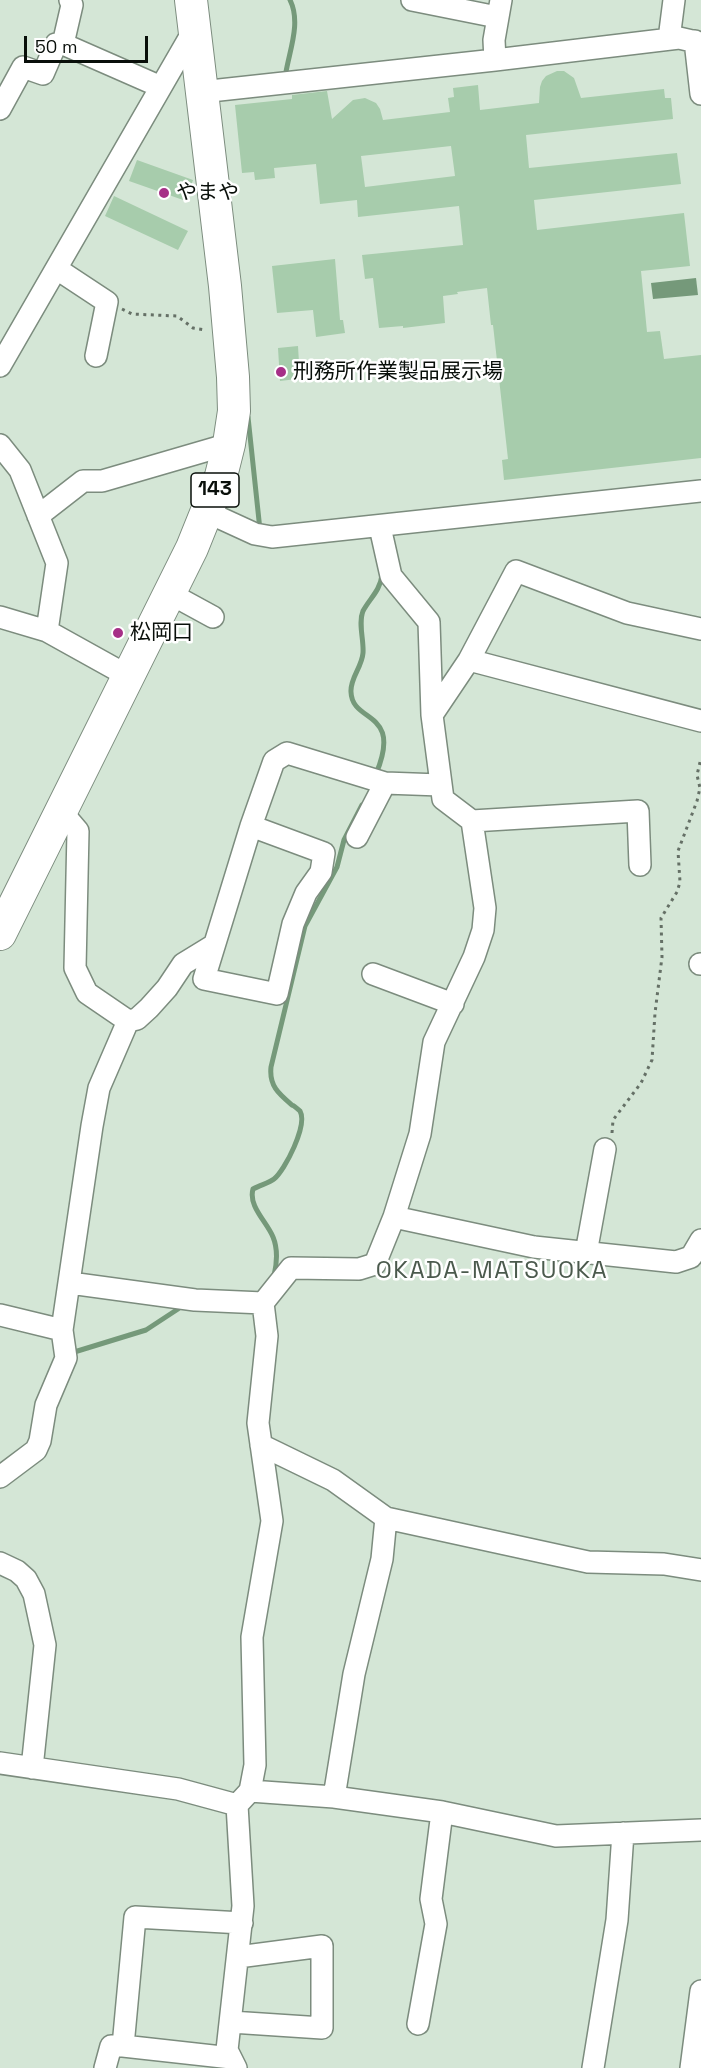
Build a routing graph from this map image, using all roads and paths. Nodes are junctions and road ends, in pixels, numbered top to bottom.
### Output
1 (70, 0) edge
2 (412, 0) edge
3 (674, 0) edge
4 (197, 9) edge
5 (499, 9) edge
6 (669, 39) junction
7 (698, 42) edge
8 (63, 44) junction
9 (495, 60) junction
10 (161, 87) junction
11 (201, 92) junction
12 (701, 94) edge
13 (0, 109) edge
14 (57, 269) junction
15 (107, 302) junction
16 (229, 332) junction
17 (96, 356) dead end
18 (0, 366) edge
19 (229, 444) junction
20 (0, 445) edge
21 (701, 491) edge
22 (207, 512) junction
23 (38, 516) junction
24 (380, 527) junction
25 (169, 593) junction
26 (0, 617) edge
27 (213, 617) dead end
28 (701, 629) edge
29 (47, 631) junction
30 (469, 660) junction
31 (128, 676) junction
32 (432, 715) junction
33 (701, 721) edge
34 (701, 758) edge
35 (379, 781) junction
36 (440, 784) junction
37 (61, 811) junction
38 (472, 821) junction
39 (251, 826) junction
40 (357, 837) dead end
41 (640, 865) dead end
42 (0, 934) edge
43 (214, 945) junction
44 (373, 974) dead end
45 (453, 1004) junction
46 (128, 1021) junction
47 (605, 1149) joint
48 (394, 1217) junction
49 (701, 1240) edge
50 (586, 1253) junction
51 (70, 1283) junction
52 (263, 1304) junction
53 (0, 1315) edge
54 (62, 1330) junction
55 (261, 1445) junction
56 (0, 1477) edge
57 (386, 1518) junction
58 (0, 1563) edge
59 (701, 1570) edge
60 (1, 1767) edge
61 (32, 1768) junction
62 (334, 1797) junction
63 (244, 1798) junction
64 (442, 1812) junction
65 (701, 1830) edge
66 (623, 1833) junction
67 (242, 1923) junction
68 (238, 1957) junction
69 (701, 1991) edge
70 (231, 2022) junction
71 (699, 2023) edge
72 (418, 2024) dead end
73 (123, 2046) junction
74 (234, 2063) edge
75 (105, 2068) edge
76 (593, 2068) edge
77 (691, 2068) edge

1 - 8 street
2 - 5 street
3 - 6 street
4 - 10 street
4 - 11 highway, 143
5 - 9 street
6 - 7 street
6 - 9 street
7 - 12 street
8 - 10 street
8 - 13 street
9 - 11 street
10 - 14 street
11 - 16 highway, 143
14 - 15 street
14 - 18 street
15 - 16 path
15 - 17 street
16 - 19 highway, 143
19 - 22 highway, 143
19 - 23 street
20 - 23 street
21 - 24 street
22 - 24 street
22 - 25 highway, 143
23 - 29 street
24 - 32 street
25 - 27 street
25 - 31 highway, 143
26 - 29 street
28 - 30 street
29 - 31 street
30 - 32 street
30 - 33 street
31 - 37 highway, 143
32 - 36 street
34 - 47 path
35 - 36 street
35 - 39 street
35 - 40 street
36 - 38 street
37 - 42 highway, 143
37 - 46 street
38 - 41 street
38 - 45 street
39 - 43 street
39 - 43 street
43 - 46 street
44 - 45 street
45 - 48 street
46 - 51 street
47 - 50 street
48 - 50 street
48 - 52 street
49 - 50 street
51 - 52 street
51 - 54 street
52 - 55 street
53 - 54 street
54 - 56 street
55 - 57 street
55 - 63 street
57 - 59 street
57 - 62 street
58 - 61 street
60 - 61 street
61 - 63 street
62 - 63 street
62 - 64 street
63 - 67 street
64 - 66 street
64 - 72 street
65 - 66 street
66 - 76 street
67 - 68 street
67 - 73 street
68 - 70 street
68 - 70 street
69 - 71 street
70 - 74 street
71 - 77 street
73 - 74 street
73 - 75 street

